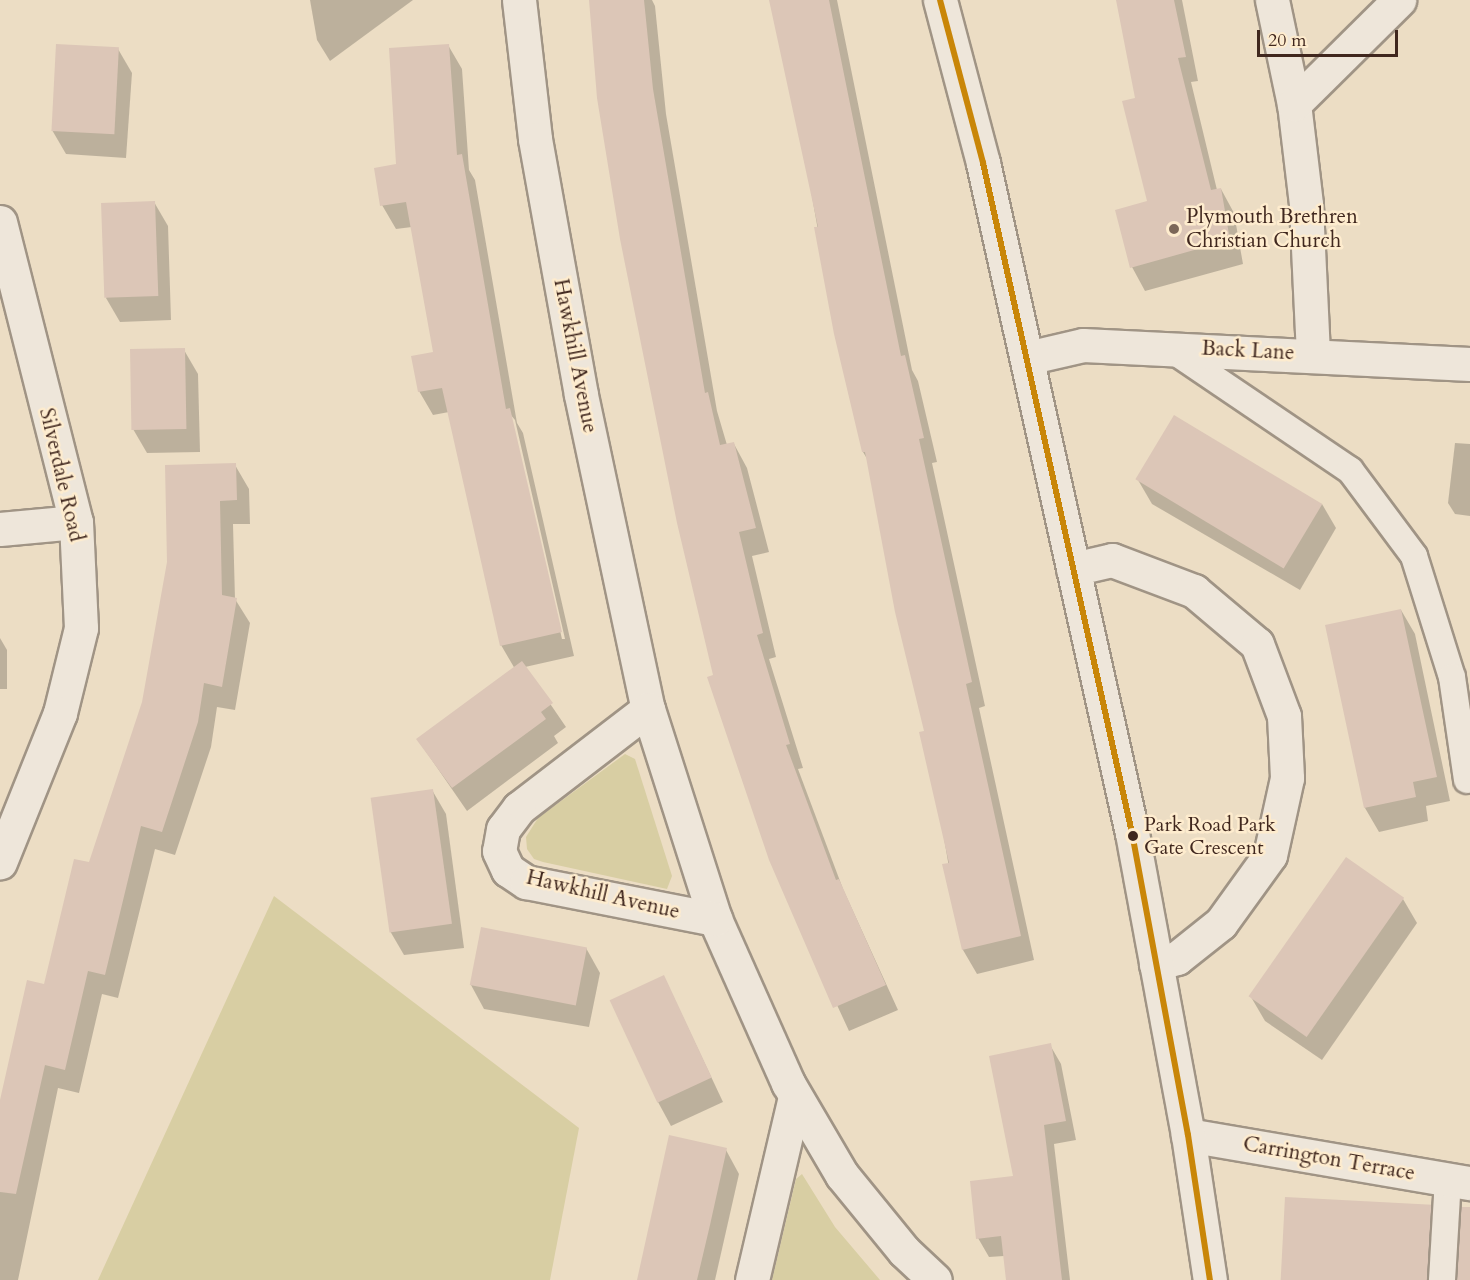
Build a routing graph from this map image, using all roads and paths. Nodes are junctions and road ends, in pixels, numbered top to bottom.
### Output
1 (519, 0) edge
2 (940, 0) edge
3 (1272, 0) edge
4 (1399, 0) edge
5 (1294, 104) junction
6 (0, 222) edge
7 (1167, 347) junction
8 (1313, 354) junction
9 (1027, 358) junction
10 (1470, 364) edge
11 (76, 522) junction
12 (0, 529) edge
13 (1073, 569) junction
14 (648, 709) junction
15 (1467, 780) dead end
16 (0, 862) edge
17 (715, 919) junction
18 (1156, 964) junction
19 (795, 1097) junction
20 (1188, 1135) junction
21 (1459, 1182) edge
22 (752, 1280) edge
23 (935, 1280) edge
24 (1210, 1280) edge
25 (1442, 1280) edge

1 - 14 street, Hawkhill Avenue
2 - 9 street
3 - 5 street
4 - 5 street
5 - 8 street
6 - 11 street, Silverdale Road
7 - 8 street, Back Lane
7 - 9 street, Back Lane
7 - 15 lane
8 - 10 street, Back Lane
9 - 13 street
11 - 12 street
11 - 16 street, Silverdale Road
13 - 18 street
13 - 18 street
14 - 17 street, Hawkhill Avenue
14 - 17 street, Hawkhill Avenue
17 - 19 street, Hawkhill Avenue
18 - 20 street
19 - 22 street
19 - 23 street, Hawkhill Avenue
20 - 21 street, Carrington Terrace
20 - 24 street
21 - 25 lane

